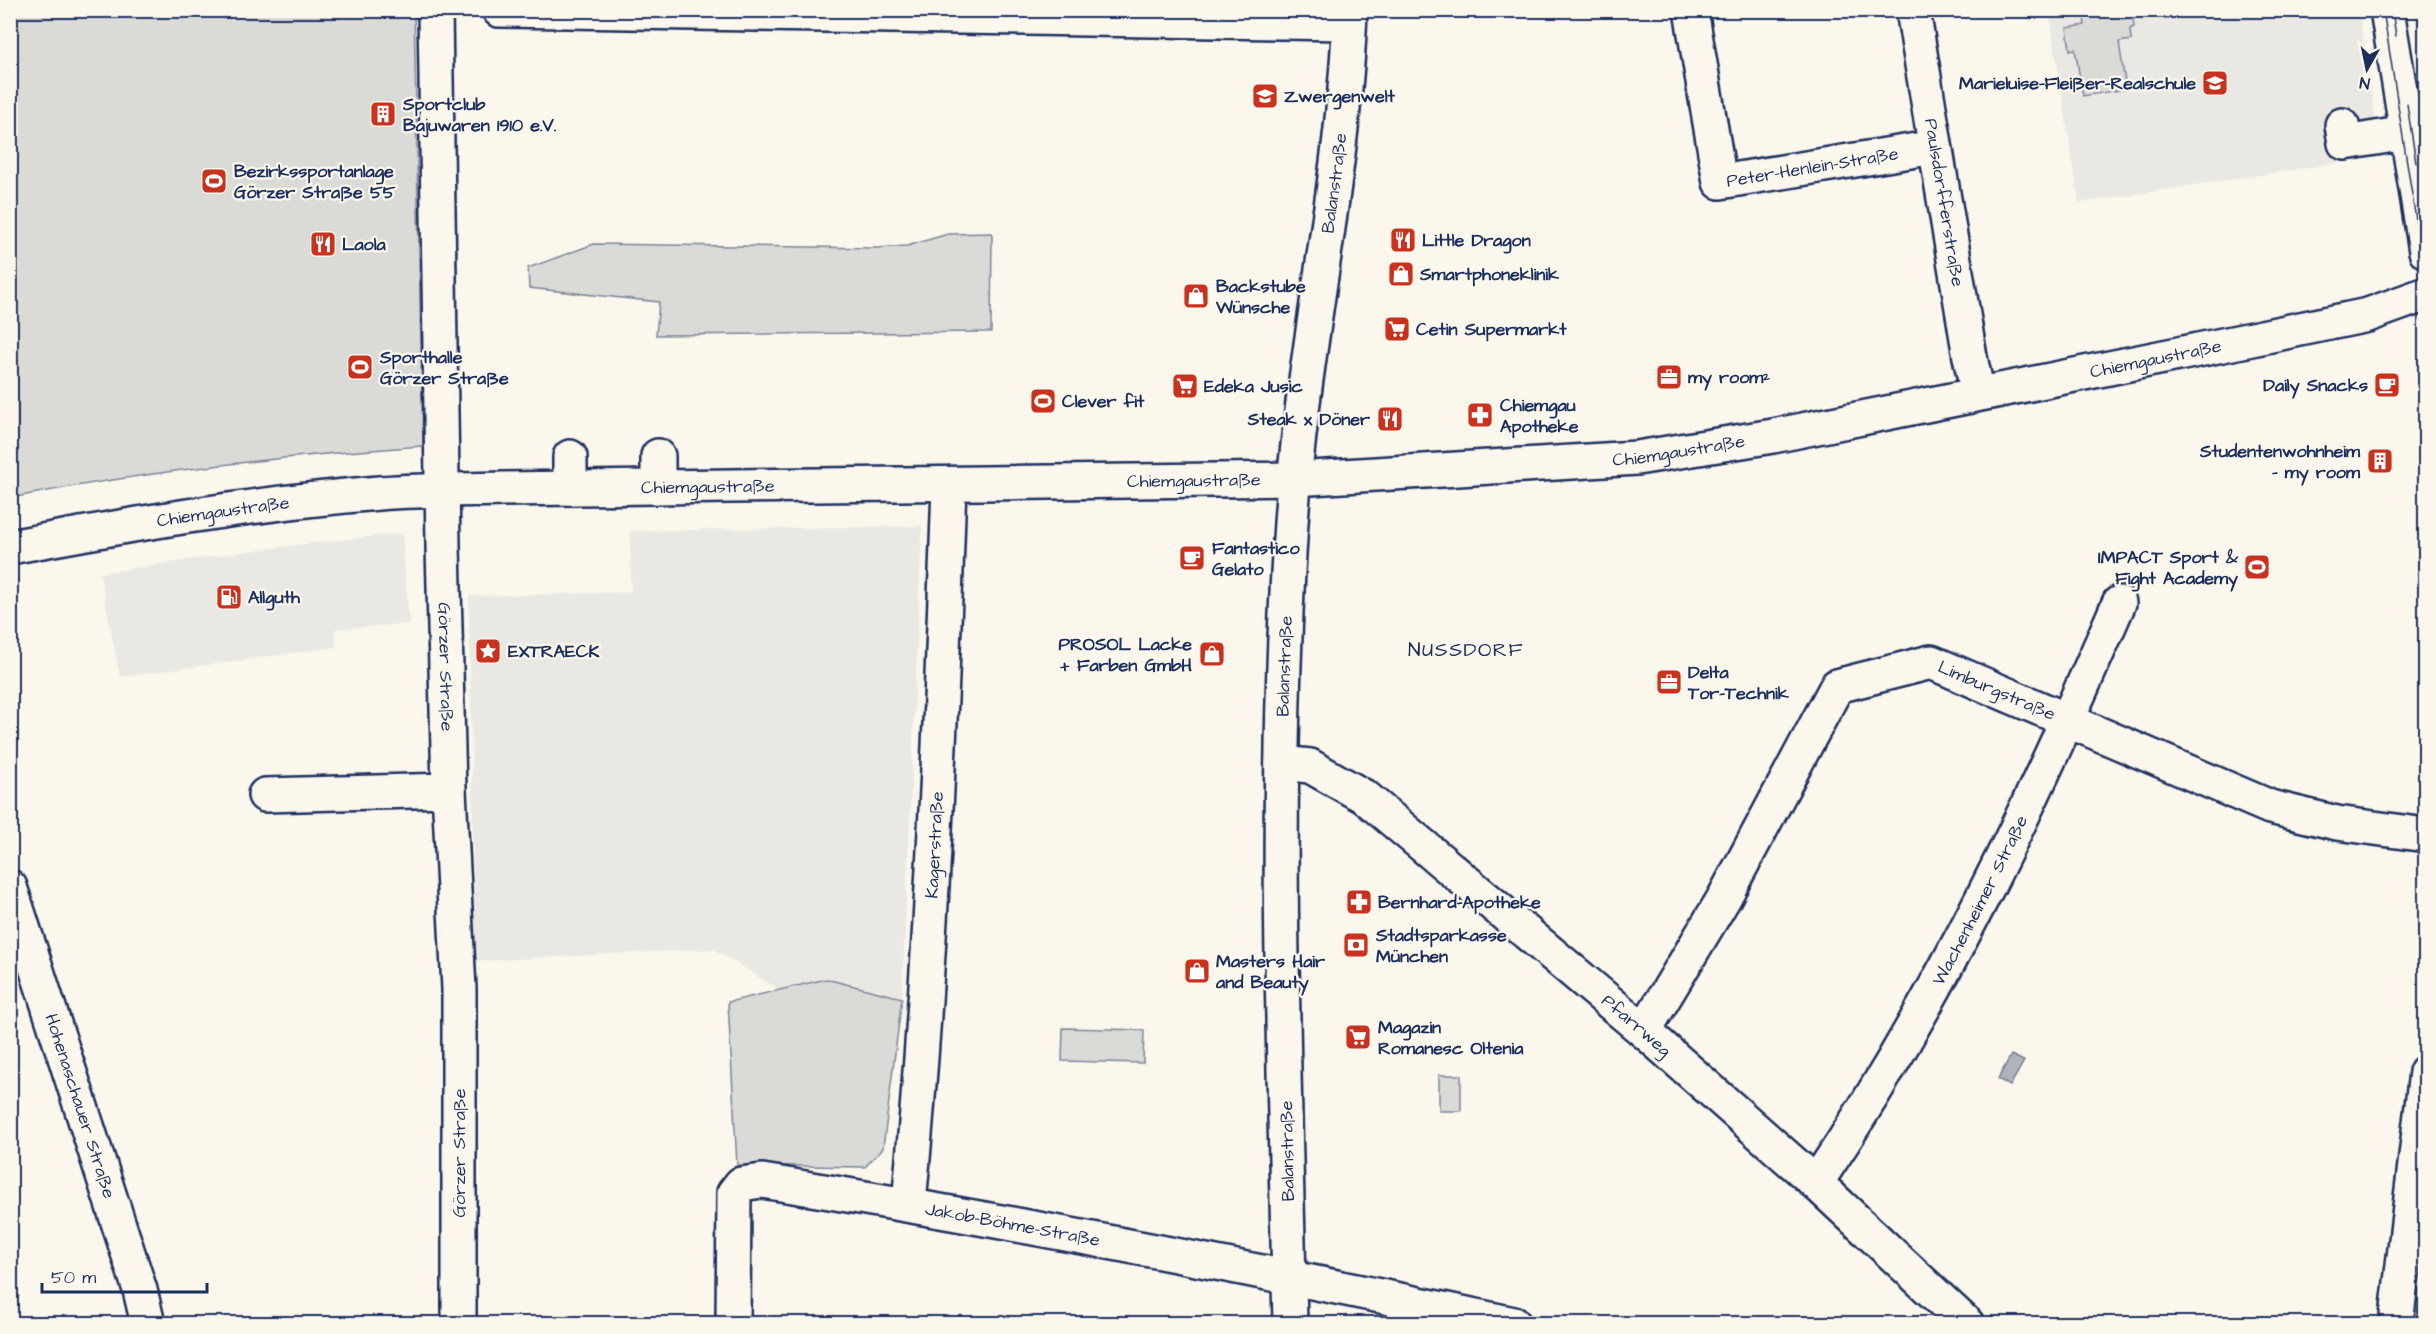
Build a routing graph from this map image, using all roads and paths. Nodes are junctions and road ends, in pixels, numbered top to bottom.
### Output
1 (435, 10) edge
2 (499, 10) edge
3 (1691, 10) edge
4 (1912, 10) edge
5 (2386, 10) edge
6 (1349, 17) edge
7 (2342, 125) dead end
8 (2406, 133) junction
9 (1935, 147) junction
10 (2426, 251) edge
11 (2426, 294) edge
12 (2368, 315) junction
13 (2426, 319) edge
14 (1978, 394) junction
15 (1294, 480) junction
16 (949, 485) junction
17 (444, 490) junction
18 (10, 547) edge
19 (2119, 603) dead end
20 (2069, 720) junction
21 (1282, 763) junction
22 (449, 790) junction
23 (265, 795) dead end
24 (2426, 835) edge
25 (10, 887) edge
26 (16, 926) edge
27 (1644, 1031) junction
28 (2426, 1072) edge
29 (1816, 1183) junction
30 (909, 1204) junction
31 (1288, 1275) junction
32 (148, 1323) edge
33 (459, 1323) edge
34 (733, 1323) edge
35 (1290, 1323) edge
36 (1514, 1323) edge
37 (1967, 1323) edge
38 (2396, 1323) edge

1 - 17 street, Görzer Straße
2 - 6 street
3 - 9 street, Peter-Henlein-Straße
4 - 9 street, Paulsdorfferstraße
5 - 8 street
6 - 15 street, Balanstraße
7 - 8 street
8 - 10 street
9 - 14 street, Paulsdorfferstraße
11 - 12 street, Chiemgaustraße
12 - 13 street, Chiemgaustraße
12 - 14 street, Chiemgaustraße
14 - 15 street, Chiemgaustraße
15 - 16 street, Chiemgaustraße
15 - 21 street, Balanstraße
16 - 17 street, Chiemgaustraße
16 - 30 street, Kagerstraße
17 - 18 street, Chiemgaustraße
17 - 22 street, Görzer Straße
19 - 20 street, Wachenheimer Straße
20 - 24 street, Limburgstraße
20 - 27 street, Limburgstraße
20 - 29 street, Wachenheimer Straße
21 - 27 street, Pfarrweg
21 - 31 street, Balanstraße
22 - 23 street
22 - 33 street, Görzer Straße
25 - 26 street, Hohenaschauer Straße
26 - 32 street, Hohenaschauer Straße
27 - 29 street, Pfarrweg
28 - 38 street
29 - 37 street, Pfarrweg
30 - 31 street, Jakob-Böhme-Straße
30 - 34 street, Jakob-Böhme-Straße
31 - 35 street, Balanstraße
31 - 36 street, Jakob-Böhme-Straße

